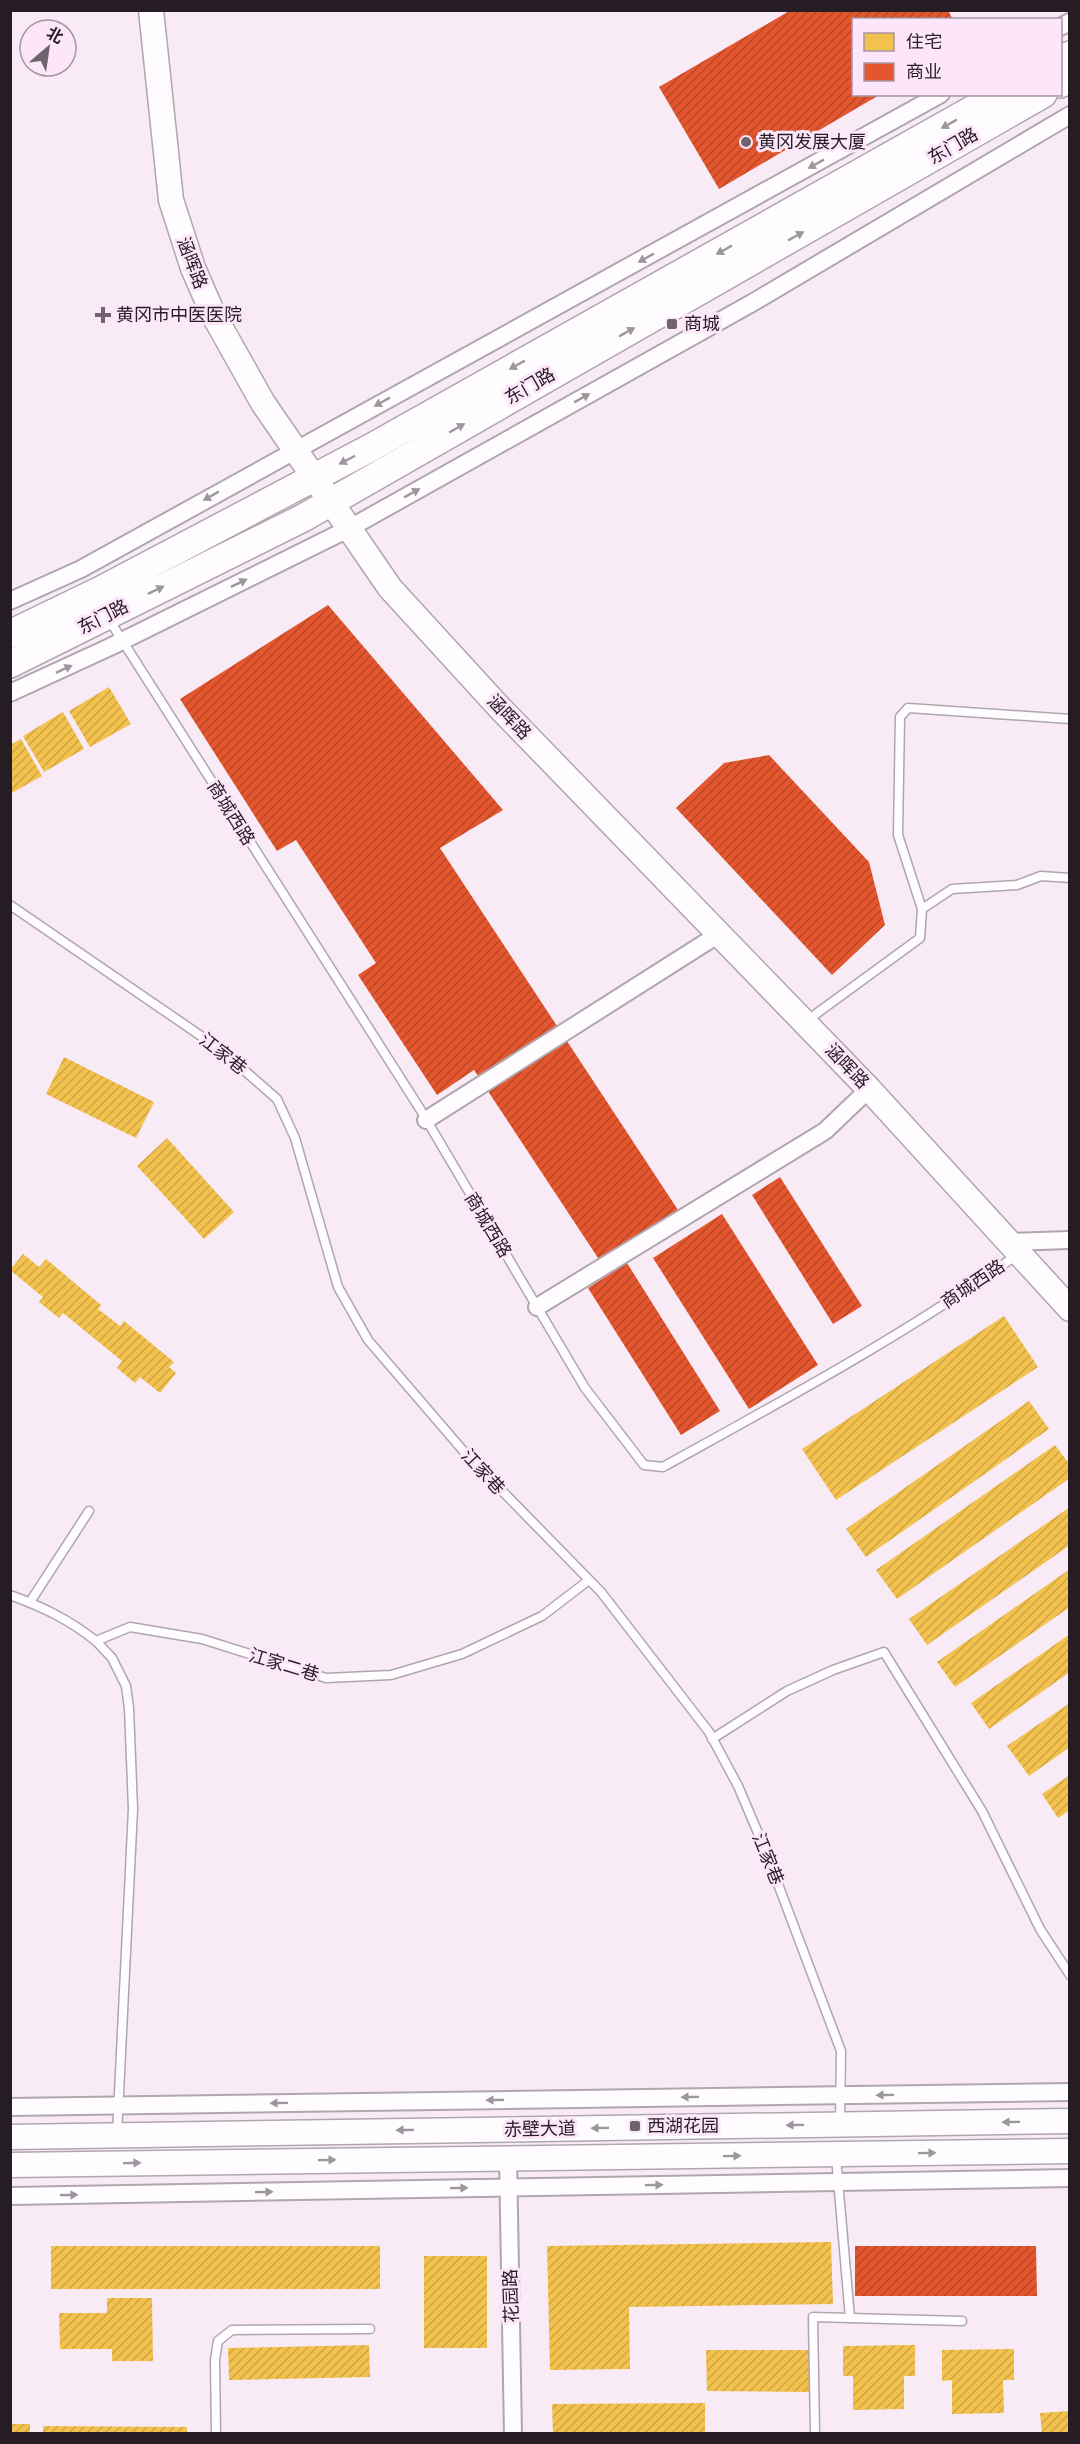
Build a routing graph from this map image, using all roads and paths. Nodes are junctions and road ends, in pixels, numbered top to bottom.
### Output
1 (151, 10) edge
2 (937, 96) edge
3 (996, 96) edge
4 (1040, 96) edge
5 (1070, 115) edge
6 (294, 450) junction
7 (313, 478) junction
8 (330, 502) junction
9 (348, 529) junction
10 (10, 601) edge
11 (106, 615) junction
12 (10, 634) edge
13 (122, 642) junction
14 (10, 664) edge
15 (10, 693) edge
16 (1070, 719) edge
17 (1070, 878) edge
18 (10, 904) edge
19 (922, 909) junction
20 (719, 934) junction
21 (805, 1022) junction
22 (869, 1089) junction
23 (426, 1120) junction
24 (1070, 1240) edge
25 (1013, 1248) junction
26 (537, 1307) junction
27 (1070, 1309) edge
28 (89, 1511) dead end
29 (588, 1580) junction
30 (10, 1594) edge
31 (30, 1602) junction
32 (96, 1641) junction
33 (712, 1739) junction
34 (1070, 1975) edge
35 (1070, 2092) edge
36 (840, 2095) junction
37 (118, 2105) junction
38 (10, 2107) edge
39 (1070, 2121) edge
40 (840, 2124) junction
41 (117, 2134) junction
42 (10, 2137) edge
43 (1070, 2151) edge
44 (836, 2155) junction
45 (508, 2158) junction
46 (10, 2165) edge
47 (1070, 2178) edge
48 (838, 2182) junction
49 (508, 2187) junction
50 (10, 2196) edge
51 (850, 2318) junction
52 (962, 2321) dead end
53 (370, 2329) dead end
54 (216, 2433) edge
55 (513, 2433) edge
56 (815, 2433) edge

1 - 6 main road, 涵晖路
2 -> 6 street
3 -> 7 main road, 东门路
8 -> 4 main road, 东门路
9 -> 5 street
6 - 7 main road, 涵晖路
6 -> 10 street
7 - 8 main road, 涵晖路
7 - 12 main road, 东门路
8 - 9 main road, 涵晖路
11 -> 8 main road, 东门路
13 -> 9 street
9 - 20 main road, 涵晖路
11 - 13 lane, 商城西路
11 - 14 main road, 东门路
15 -> 13 street
13 - 23 lane, 商城西路
16 - 19 lane
17 - 19 lane
18 - 29 lane, 江家巷
19 - 21 lane
20 - 21 main road, 涵晖路
20 - 23 street
21 - 22 main road, 涵晖路
22 - 25 main road, 涵晖路
22 - 26 street
23 - 26 lane, 商城西路
24 - 25 street
25 - 26 lane, 商城西路
25 - 27 main road, 涵晖路
28 - 31 lane
29 - 32 lane, 江家二巷
29 - 33 lane, 江家巷
30 - 31 lane
31 - 32 lane
32 - 37 lane
33 - 34 lane
33 - 36 lane, 江家巷
35 -> 36 street
36 -> 37 street
36 - 40 lane, 江家巷
37 - 38 street
37 - 41 lane
39 -> 40 main road, 赤壁大道
40 -> 41 main road, 赤壁大道
41 - 42 main road, 赤壁大道
44 -> 43 main road, 赤壁大道
45 -> 44 main road, 赤壁大道
44 - 48 lane
46 -> 45 main road, 赤壁大道
45 - 49 street, 花园路
47 - 48 street
49 -> 48 street
48 - 51 lane
50 -> 49 street
49 - 55 street, 花园路
51 - 52 lane
51 - 56 lane
53 - 54 lane

